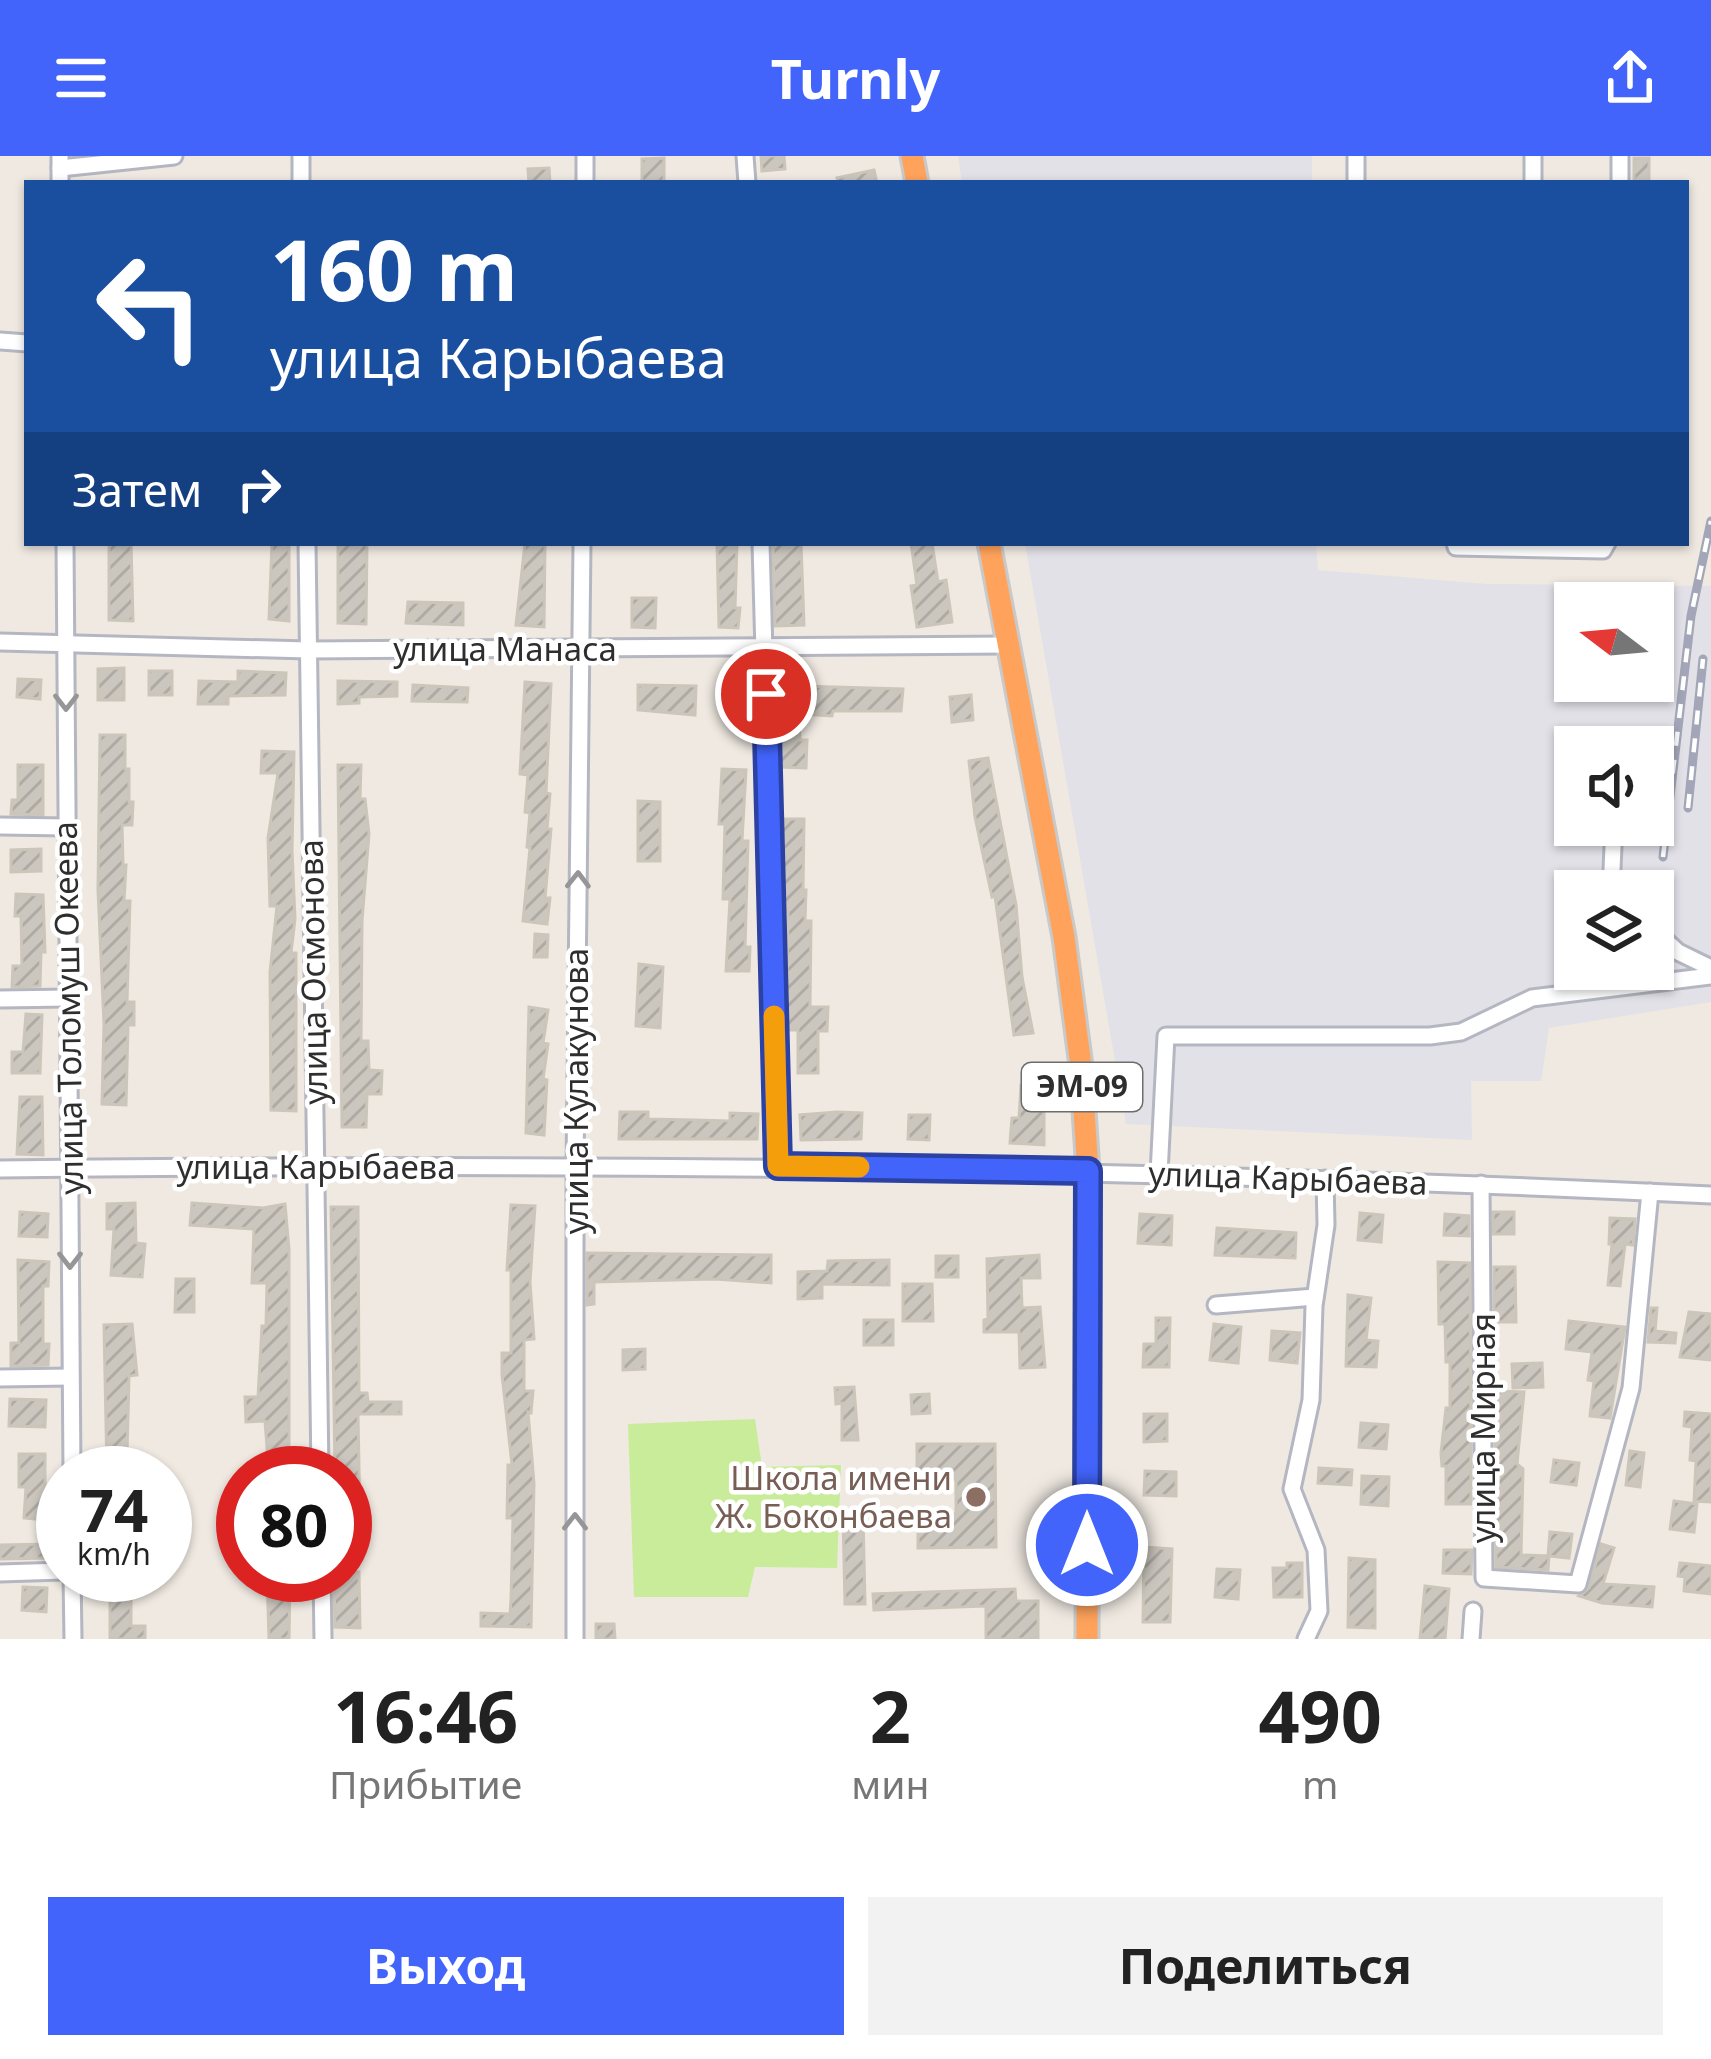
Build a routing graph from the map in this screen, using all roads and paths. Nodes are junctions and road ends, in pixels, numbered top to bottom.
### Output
1 (174, 156) edge
2 (60, 169) edge
3 (64, 546) edge
4 (307, 546) edge
5 (582, 546) edge
6 (761, 546) edge
7 (990, 546) edge
8 (1456, 546) edge
9 (1605, 546) edge
10 (0, 642) edge
11 (66, 643) junction
12 (1010, 645) junction
13 (765, 647) junction
14 (581, 648) junction
15 (308, 650) junction
16 (0, 826) edge
17 (67, 827) junction
18 (1674, 948) edge
19 (1711, 972) edge
20 (68, 998) junction
21 (0, 999) edge
22 (575, 1166) junction
23 (778, 1166) junction
24 (316, 1167) junction
25 (70, 1168) junction
26 (0, 1169) edge
27 (1088, 1171) junction
28 (1159, 1174) junction
29 (1325, 1179) junction
30 (1481, 1184) junction
31 (1650, 1192) junction
32 (1711, 1195) edge
33 (1316, 1297) junction
34 (1216, 1305) dead end
35 (71, 1377) junction
36 (0, 1378) edge
37 (71, 1446) edge
38 (320, 1446) edge
39 (36, 1572) edge
40 (0, 1573) edge
41 (72, 1602) edge
42 (322, 1602) edge
43 (1473, 1611) dead end
44 (73, 1639) edge
45 (323, 1639) edge
46 (575, 1639) edge
47 (1087, 1639) edge
48 (1306, 1639) edge
49 (1471, 1639) edge

1 - 2 street
3 - 11 street, улица Толомуш Океева
4 - 15 street, улица Осмонова
5 - 14 street, улица Кулакунова
6 - 13 street
7 - 12 highway, ЭМ-09
8 - 9 street
10 - 11 street, улица Манаса
11 - 15 street, улица Манаса
11 -> 17 street, улица Толомуш Океева
12 - 13 street, улица Манаса
12 - 27 highway, ЭМ-09
13 - 14 street, улица Манаса
13 - 23 street
14 - 15 street, улица Манаса
22 -> 14 street, улица Кулакунова
15 - 24 street, улица Осмонова
16 - 17 street
17 - 20 street, улица Толомуш Океева
18 - 19 street
19 - 28 street
20 - 21 street
20 - 25 street, улица Толомуш Океева
22 - 23 street, улица Карыбаева
22 - 24 street, улица Карыбаева
46 -> 22 street, улица Кулакунова
23 - 27 street, улица Карыбаева
24 - 25 street, улица Карыбаева
24 - 38 street, улица Осмонова
25 - 26 street, улица Карыбаева
25 -> 35 street, улица Толомуш Океева
27 - 28 street, улица Карыбаева
27 - 47 highway, ЭМ-09
28 - 29 street, улица Карыбаева
29 - 30 street, улица Карыбаева
29 - 33 street
30 - 31 street, улица Карыбаева
30 - 31 street, улица Мирная
31 - 32 street, улица Карыбаева
33 - 34 street
33 - 48 street
35 - 36 street
35 - 37 street, улица Толомуш Океева
39 - 40 street
41 - 44 street
42 - 45 street
43 - 49 street

